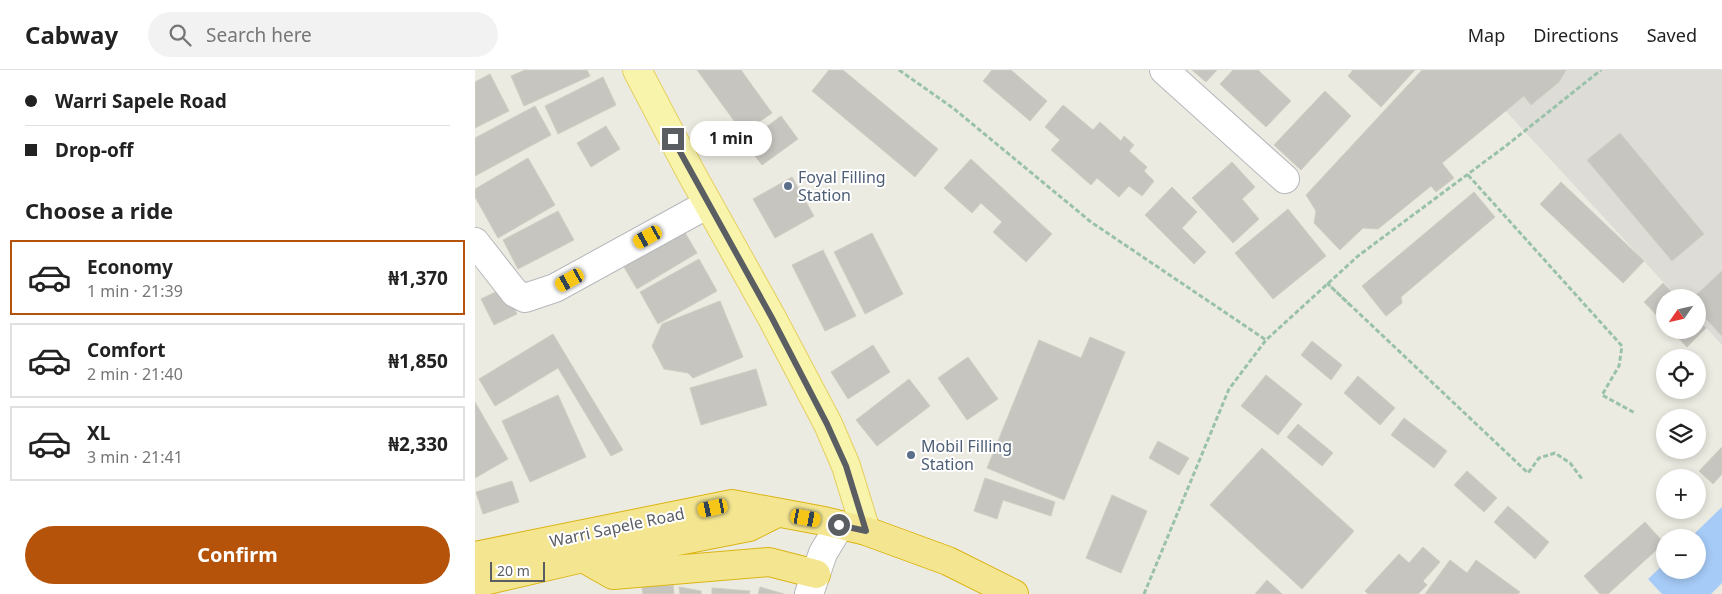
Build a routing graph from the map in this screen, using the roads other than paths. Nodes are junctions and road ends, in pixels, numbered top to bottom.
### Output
1 (637, 70) edge
2 (1164, 70) edge
3 (1285, 179) dead end
4 (708, 204) junction
5 (475, 242) edge
6 (777, 513) junction
7 (839, 525) junction
8 (866, 531) junction
9 (583, 558) junction
10 (491, 562) edge
11 (475, 583) edge
12 (813, 584) edge
13 (1014, 594) edge

1 - 4 main road
2 - 3 street
4 - 5 street
4 - 8 main road
6 - 7 highway, Warri Sapele Road
6 - 9 highway
6 - 10 highway, Warri Sapele Road
7 - 8 highway, Warri Sapele Road
7 - 12 street
8 - 13 highway, Warri Sapele Road
9 - 10 highway
9 - 12 highway
10 - 11 highway

